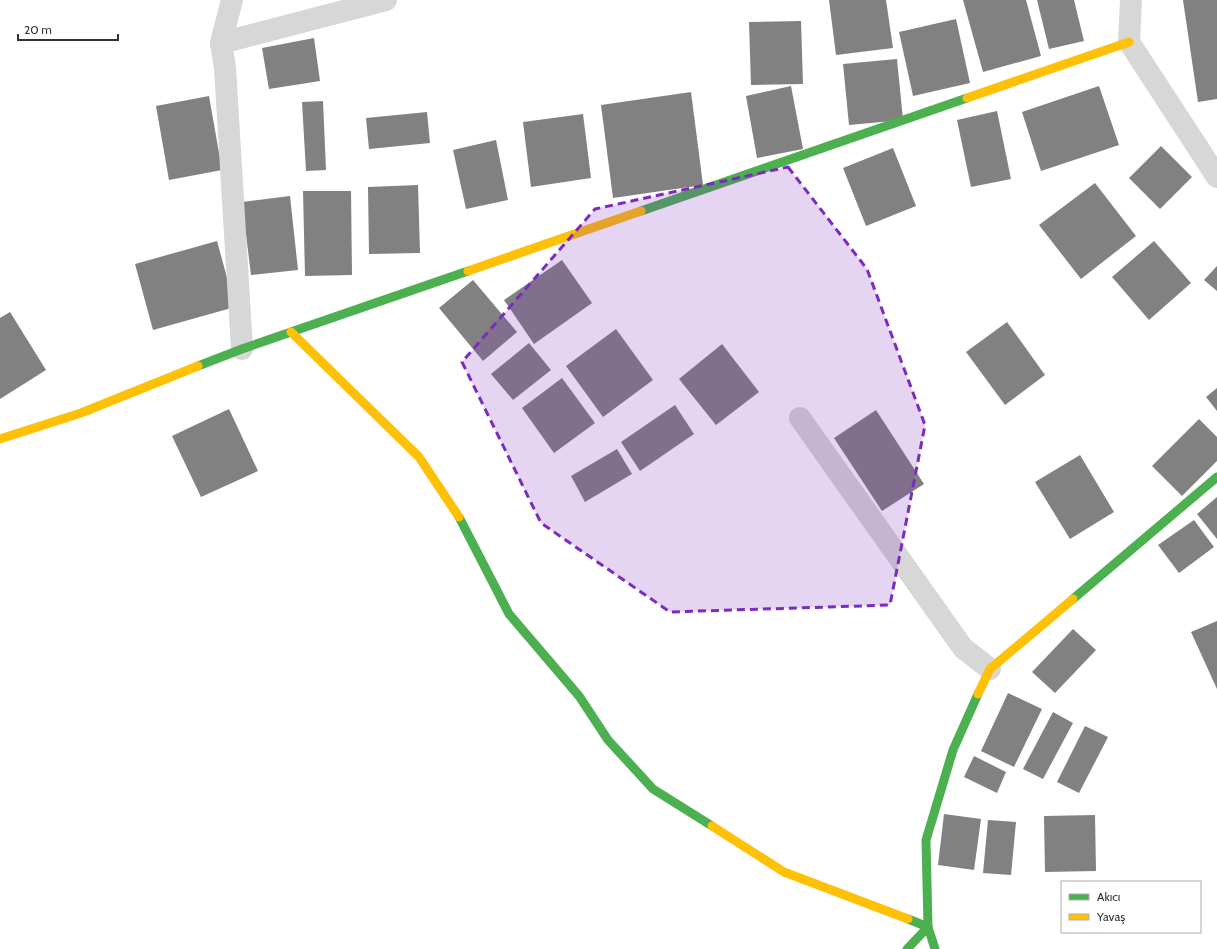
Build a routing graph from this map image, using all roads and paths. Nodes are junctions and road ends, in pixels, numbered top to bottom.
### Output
1 (232, 0) edge
2 (386, 0) edge
3 (1130, 0) edge
4 (1129, 42) junction
5 (221, 43) junction
6 (1217, 177) edge
7 (291, 332) junction
8 (242, 349) junction
9 (800, 418) dead end
10 (0, 439) edge
11 (1217, 477) edge
12 (990, 669) junction
13 (928, 928) junction
14 (907, 949) edge
15 (935, 949) edge

1 - 5 street
2 - 5 street
3 - 4 street
4 - 6 street
4 - 7 street
5 - 8 street
7 - 8 street
7 - 13 street
8 - 10 street
9 - 12 street
11 - 12 street
12 - 13 street
13 - 14 street
13 - 15 street

